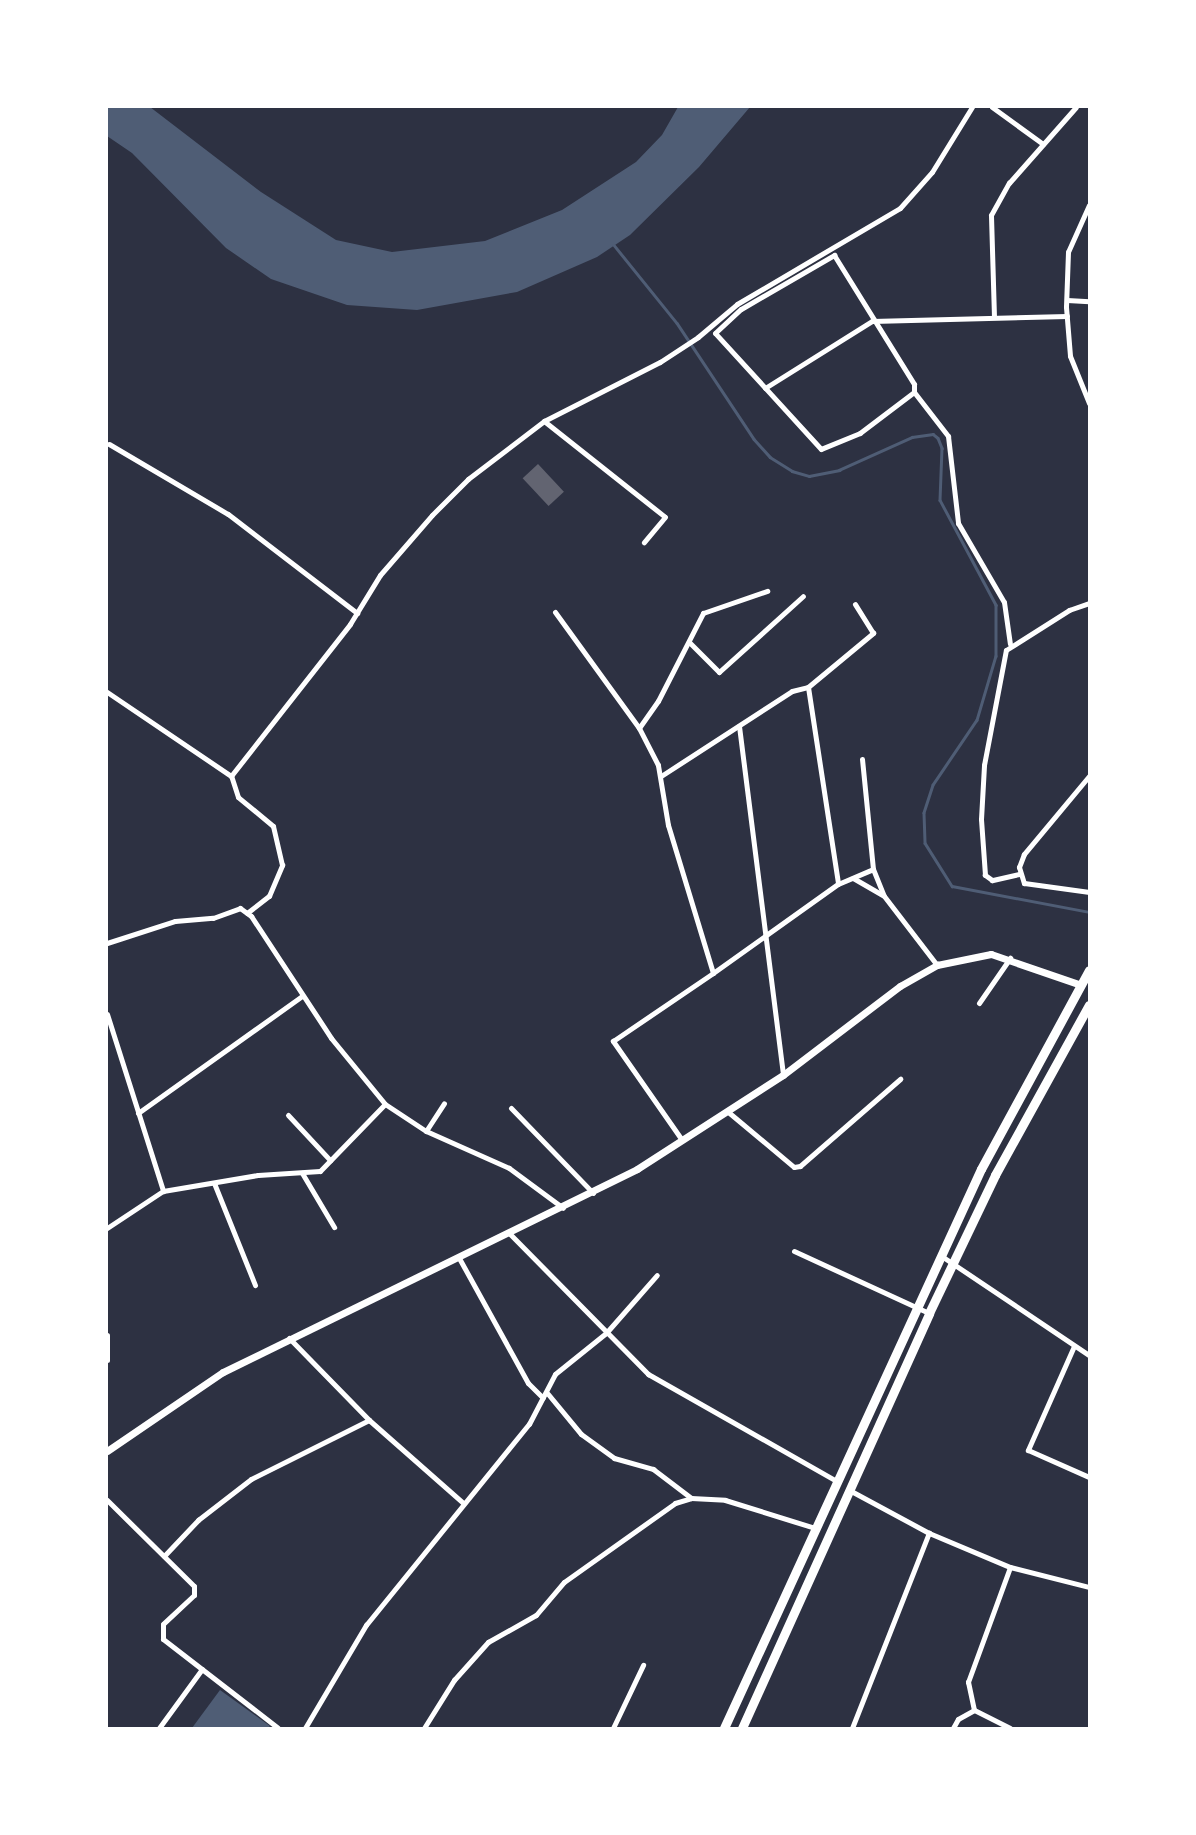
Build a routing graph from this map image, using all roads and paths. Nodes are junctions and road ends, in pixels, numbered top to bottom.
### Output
1 (972, 107) edge
2 (992, 107) edge
3 (1076, 107) edge
4 (1043, 144) junction
5 (1089, 205) edge
6 (1067, 300) junction
7 (1089, 300) edge
8 (994, 317) junction
9 (1067, 317) junction
10 (872, 321) junction
11 (765, 388) junction
12 (914, 392) junction
13 (1089, 403) edge
14 (544, 421) junction
15 (109, 444) dead end
16 (644, 542) dead end
17 (767, 591) dead end
18 (803, 596) dead end
19 (1089, 603) edge
20 (855, 604) dead end
21 (555, 612) dead end
22 (357, 613) junction
23 (690, 643) junction
24 (1010, 644) junction
25 (808, 687) junction
26 (107, 692) edge
27 (739, 726) junction
28 (639, 728) junction
29 (862, 759) dead end
30 (231, 776) junction
31 (661, 776) junction
32 (1089, 776) edge
33 (873, 869) junction
34 (1019, 874) junction
35 (853, 877) junction
36 (838, 884) junction
37 (1089, 891) edge
38 (884, 896) junction
39 (247, 913) junction
40 (765, 939) junction
41 (107, 943) edge
42 (1010, 958) junction
43 (937, 965) junction
44 (1089, 970) edge
45 (713, 973) junction
46 (1081, 985) junction
47 (302, 996) junction
48 (979, 1003) dead end
49 (1089, 1005) edge
50 (107, 1014) edge
51 (783, 1075) junction
52 (900, 1079) dead end
53 (444, 1103) dead end
54 (385, 1104) junction
55 (511, 1108) dead end
56 (727, 1111) junction
57 (138, 1113) junction
58 (288, 1115) dead end
59 (426, 1131) junction
60 (682, 1140) junction
61 (330, 1160) junction
62 (302, 1173) junction
63 (214, 1183) junction
64 (163, 1191) junction
65 (593, 1193) junction
66 (563, 1208) junction
67 (334, 1227) dead end
68 (107, 1228) edge
69 (510, 1234) junction
70 (794, 1251) dead end
71 (940, 1255) junction
72 (459, 1258) junction
73 (953, 1263) junction
74 (657, 1275) dead end
75 (256, 1285) dead end
76 (915, 1306) junction
77 (929, 1313) junction
78 (606, 1333) junction
79 (107, 1335) edge
80 (289, 1338) junction
81 (1074, 1346) junction
82 (1089, 1355) edge
83 (107, 1360) edge
84 (545, 1396) junction
85 (369, 1420) junction
86 (107, 1451) edge
87 (1089, 1477) edge
88 (836, 1481) junction
89 (851, 1491) junction
90 (691, 1498) junction
91 (107, 1500) edge
92 (463, 1503) junction
93 (815, 1528) junction
94 (929, 1533) junction
95 (164, 1556) junction
96 (1010, 1567) junction
97 (1089, 1587) edge
98 (643, 1665) dead end
99 (202, 1669) junction
100 (974, 1710) junction
101 (159, 1728) edge
102 (278, 1728) edge
103 (305, 1728) edge
104 (424, 1728) edge
105 (613, 1728) edge
106 (724, 1728) edge
107 (743, 1728) edge
108 (852, 1728) edge
109 (953, 1728) edge
110 (1010, 1728) edge

1 - 14 street
2 - 4 street
3 - 4 street
4 - 8 street
5 - 6 street
6 - 7 street
6 - 9 street
8 - 9 street
8 - 10 street
9 - 13 street
10 - 11 street
10 - 11 street
10 - 12 street
11 - 12 street
12 - 24 street
14 - 16 street
14 - 22 street
15 - 22 street
17 - 23 street
18 - 23 street
19 - 24 street
20 - 25 street
21 - 28 street
22 - 30 street
23 - 28 street
24 - 34 street
25 - 27 street
25 - 36 street
26 - 30 street
27 - 31 street
27 - 40 street
28 - 31 street
29 - 33 street
30 - 39 street
31 - 45 street
32 - 34 street
33 - 35 street
33 - 38 street
34 - 37 street
35 - 36 street
35 - 38 street
36 - 40 street
38 - 43 street
39 - 41 street
39 - 47 street
40 - 45 street
40 - 51 street
42 - 43 street
42 - 46 street
42 - 48 street
43 - 51 street
44 - 46 main road
45 - 60 street
46 - 71 main road
47 - 54 street
47 - 57 street
49 - 73 main road
50 - 57 street
51 - 56 street
52 - 56 street
53 - 59 street
54 - 59 street
54 - 61 street
55 - 65 street
56 - 60 street
57 - 64 street
58 - 61 street
59 - 66 street
60 - 65 street
61 - 62 street
62 - 63 street
62 - 67 street
63 - 64 street
63 - 75 street
64 - 68 street
65 - 66 street
66 - 69 street
69 - 72 street
69 - 78 street
70 - 76 street
71 - 73 street
71 - 76 main road
72 - 80 street
72 - 84 street
73 - 77 main road
73 - 81 street
74 - 78 street
76 - 77 street
76 - 88 main road
77 - 89 main road
78 - 84 street
78 - 88 street
79 - 83 street
80 - 85 street
80 - 86 street
81 - 82 street
81 - 87 street
84 - 90 street
84 - 92 street
85 - 92 street
85 - 95 street
88 - 93 main road
89 - 94 street
89 - 107 main road
90 - 93 street
90 - 104 street
91 - 95 street
92 - 103 street
93 - 106 main road
94 - 96 street
94 - 108 street
95 - 99 street
96 - 97 street
96 - 100 street
98 - 105 street
99 - 101 street
99 - 102 street
100 - 109 street
100 - 110 street

